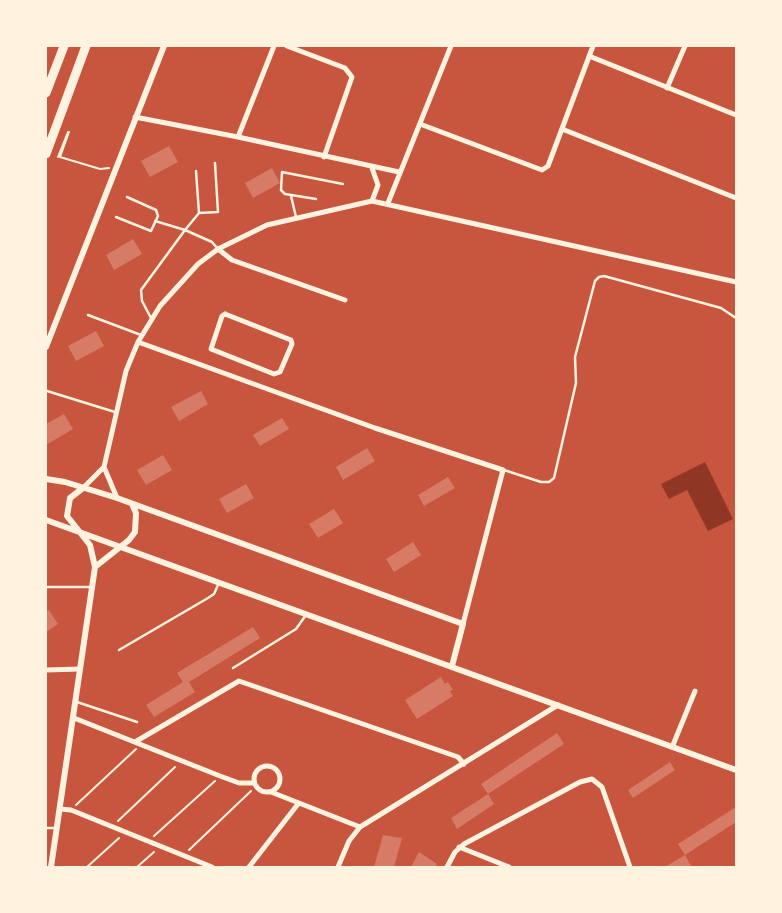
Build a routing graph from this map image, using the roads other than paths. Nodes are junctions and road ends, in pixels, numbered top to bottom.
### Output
1 (65, 46) edge
2 (86, 46) edge
3 (164, 46) edge
4 (274, 46) edge
5 (287, 46) edge
6 (451, 46) edge
7 (593, 46) edge
8 (685, 46) edge
9 (589, 56) junction
10 (667, 88) junction
11 (46, 93) edge
12 (737, 116) edge
13 (135, 117) junction
14 (420, 124) junction
15 (562, 130) junction
16 (238, 137) junction
17 (46, 154) edge
18 (324, 157) junction
19 (215, 163) dead end
20 (372, 167) junction
21 (196, 171) dead end
22 (399, 172) junction
23 (343, 184) dead end
24 (291, 196) junction
25 (127, 197) dead end
26 (737, 198) edge
27 (316, 199) dead end
28 (372, 201) junction
29 (387, 203) junction
30 (199, 213) junction
31 (116, 217) dead end
32 (296, 218) junction
33 (155, 221) junction
34 (185, 230) junction
35 (218, 249) junction
36 (737, 282) edge
37 (345, 300) dead end
38 (88, 315) dead end
39 (737, 318) edge
40 (151, 320) junction
41 (142, 335) junction
42 (138, 342) junction
43 (46, 346) edge
44 (244, 363) junction
45 (237, 378) junction
46 (47, 391) edge
47 (115, 412) junction
48 (104, 467) junction
49 (503, 470) junction
50 (46, 479) edge
51 (83, 488) junction
52 (117, 498) junction
53 (132, 504) junction
54 (46, 520) edge
55 (75, 529) junction
56 (122, 546) junction
57 (95, 567) junction
58 (219, 582) junction
59 (46, 587) edge
60 (92, 587) junction
61 (307, 614) junction
62 (463, 624) junction
63 (119, 650) dead end
64 (452, 666) junction
65 (233, 668) dead end
66 (46, 670) edge
67 (80, 670) junction
68 (695, 691) dead end
69 (75, 701) junction
70 (558, 705) junction
71 (74, 718) junction
72 (137, 722) dead end
73 (138, 743) junction
74 (673, 746) junction
75 (464, 764) junction
76 (737, 770) edge
77 (256, 785) junction
78 (271, 792) junction
79 (298, 804) junction
80 (60, 809) junction
81 (360, 827) junction
82 (46, 828) edge
83 (57, 829) junction
84 (459, 847) junction
85 (51, 867) edge
86 (212, 867) edge
87 (248, 867) edge
88 (338, 867) edge
89 (447, 867) edge
90 (509, 867) edge
91 (630, 867) edge

1 - 11 highway
2 - 17 highway
3 - 13 street
4 - 16 street
5 - 18 street
6 - 14 street
7 - 9 street
8 - 10 street
9 - 10 street
9 - 15 street
10 - 12 street
13 - 16 street
13 - 43 street
14 - 15 street
14 - 22 street
15 - 26 street
16 - 18 street
18 - 20 street
19 - 30 lane
20 - 22 street
20 - 28 street
21 - 30 lane
22 - 29 street
23 - 24 lane
24 - 27 lane
24 - 32 lane
25 - 33 lane
28 - 29 street
28 - 32 street
29 - 36 street
30 - 34 lane
31 - 33 lane
32 - 35 street
33 - 34 lane
34 - 35 lane
34 - 40 lane
35 - 37 street
35 - 40 street
38 - 41 lane
39 - 49 lane
40 - 41 street
41 - 42 street
42 - 45 street
42 - 47 street
44 - 44 street
44 - 45 street
45 - 49 street
46 - 47 lane
47 - 48 street
48 - 51 street
48 - 52 street
49 - 62 street
50 - 51 street
51 - 52 street
51 - 55 street
52 - 53 street
53 - 56 street
53 - 62 street
54 - 55 street
55 - 56 street
55 - 57 street
56 - 57 street
56 - 58 street
57 - 60 street
58 - 61 street
58 - 63 lane
59 - 60 lane
60 - 67 street
61 - 64 street
61 - 65 lane
62 - 64 street
64 - 70 street
66 - 67 street
67 - 69 street
68 - 74 street
69 - 71 street
69 - 72 lane
70 - 74 street
70 - 75 street
71 - 73 street
71 - 80 street
73 - 75 street
73 - 77 street
74 - 76 street
75 - 81 street
77 - 78 street
77 - 78 street
78 - 79 street
79 - 81 street
79 - 87 street
80 - 83 street
80 - 86 street
81 - 88 street
82 - 83 lane
83 - 85 street
84 - 89 street
84 - 90 street
84 - 91 street

